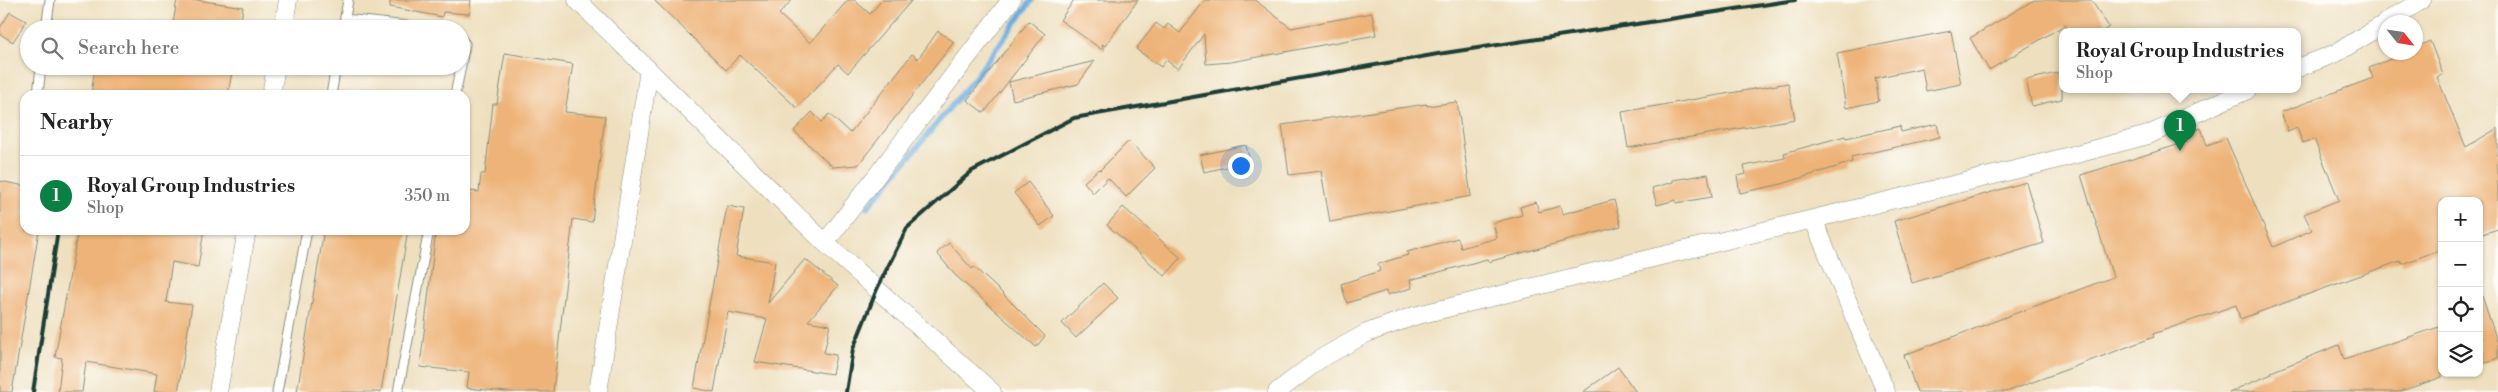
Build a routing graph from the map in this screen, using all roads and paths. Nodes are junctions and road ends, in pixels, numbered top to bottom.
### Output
1 (50, 0) edge
2 (288, 0) edge
3 (348, 0) edge
4 (577, 0) edge
5 (1011, 0) edge
6 (2422, 0) edge
7 (2399, 15) edge
8 (345, 19) joint
9 (47, 20) edge
10 (285, 20) edge
11 (354, 20) edge
12 (2378, 28) edge
13 (2301, 67) edge
14 (649, 70) junction
15 (40, 75) edge
16 (274, 75) edge
17 (334, 75) edge
18 (459, 75) edge
19 (39, 90) edge
20 (272, 90) edge
21 (332, 90) edge
22 (456, 90) edge
23 (2240, 93) edge
24 (1812, 219) junction
25 (246, 235) edge
26 (306, 235) edge
27 (428, 235) edge
28 (825, 243) junction
29 (218, 392) edge
30 (278, 392) edge
31 (398, 392) edge
32 (598, 392) edge
33 (992, 392) edge
34 (1277, 392) edge
35 (1886, 392) edge

1 - 9 lane
2 - 10 street
3 - 8 lane
4 - 14 street
5 - 28 street
6 - 7 street
8 - 11 lane
12 - 13 street
14 - 28 street
14 - 32 street
15 - 19 lane
16 - 20 street
17 - 21 lane
18 - 22 lane
23 - 24 street
24 - 34 street
24 - 35 street
25 - 29 street
26 - 30 lane
27 - 31 lane
28 - 33 street

